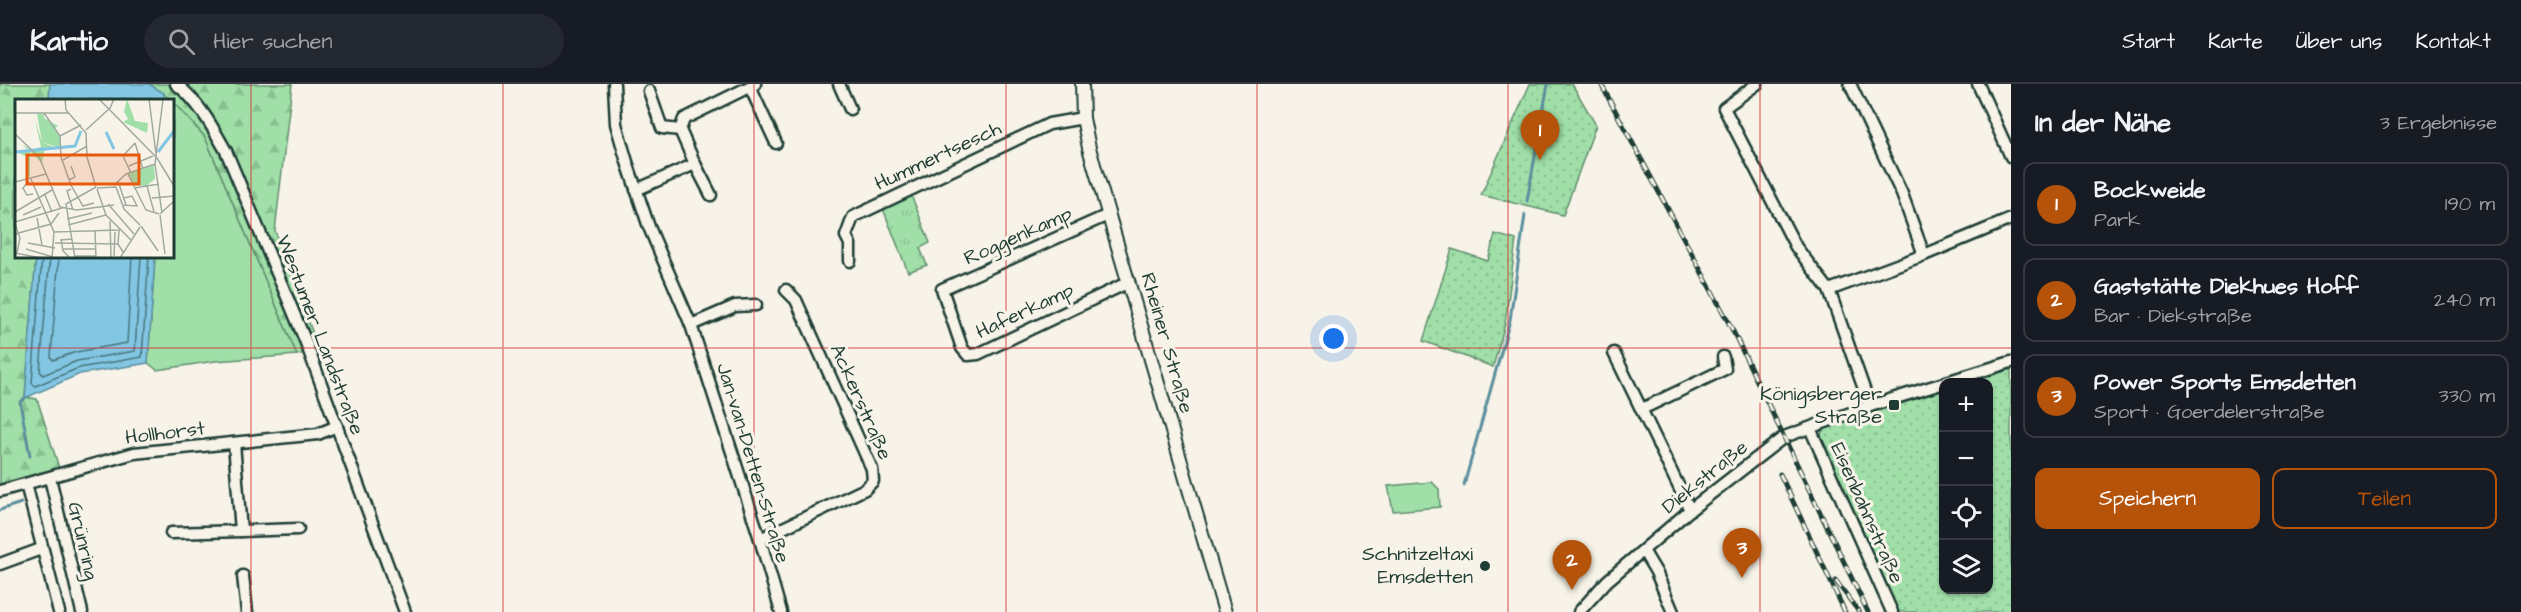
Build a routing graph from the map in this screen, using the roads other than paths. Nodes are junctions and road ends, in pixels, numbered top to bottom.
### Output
1 (176, 84) edge
2 (614, 84) edge
3 (839, 84) edge
4 (1082, 84) edge
5 (1758, 84) edge
6 (1850, 84) edge
7 (1978, 84) edge
8 (753, 85) edge
9 (734, 89) edge
10 (649, 91) dead end
11 (850, 109) dead end
12 (1083, 118) junction
13 (680, 130) junction
14 (776, 143) dead end
15 (2011, 157) edge
16 (695, 164) junction
17 (636, 190) junction
18 (711, 195) dead end
19 (1108, 215) junction
20 (2011, 219) edge
21 (1924, 255) junction
22 (850, 261) dead end
23 (1129, 282) junction
24 (942, 289) joint
25 (786, 290) dead end
26 (1829, 290) junction
27 (756, 305) dead end
28 (691, 325) junction
29 (1614, 354) dead end
30 (1723, 357) dead end
31 (2011, 362) edge
32 (1961, 378) edge
33 (1939, 385) edge
34 (1870, 406) junction
35 (1642, 409) junction
36 (337, 426) junction
37 (1810, 428) junction
38 (234, 443) junction
39 (50, 478) junction
40 (26, 484) junction
41 (0, 491) edge
42 (1690, 510) junction
43 (298, 529) dead end
44 (241, 531) junction
45 (171, 534) dead end
46 (760, 539) junction
47 (41, 549) junction
48 (1644, 552) junction
49 (0, 564) edge
50 (243, 576) dead end
51 (59, 612) edge
52 (82, 612) edge
53 (247, 612) edge
54 (405, 612) edge
55 (781, 612) edge
56 (1225, 612) edge
57 (1579, 612) edge
58 (1673, 612) edge
59 (1892, 612) edge

1 - 36 street, Westumer Landstraße
2 - 17 street, Jan-van-Detten-Straße
3 - 11 street
4 - 12 street, Rheiner Straße
5 - 26 street
6 - 21 street
7 - 15 street
8 - 9 street
8 - 14 street
9 - 13 street
10 - 13 street
12 - 19 street, Rheiner Straße
12 - 22 street, Hummertsesch
13 - 16 street
16 - 17 street
16 - 18 street
17 - 28 street, Jan-van-Detten-Straße
19 - 23 street, Rheiner Straße
19 - 24 street, Roggenkamp
20 - 21 street
21 - 26 street
23 - 24 street, Haferkamp
23 - 56 street, Rheiner Straße
25 - 46 street, Ackerstraße
26 - 34 street
27 - 28 street
28 - 46 street, Jan-van-Detten-Straße
29 - 35 street
30 - 35 street
31 - 32 street, Diekstraße
33 - 34 street, Diekstraße
34 - 37 street, Diekstraße
35 - 42 street
36 - 38 street, Hollhorst
36 - 54 street, Westumer Landstraße
37 - 42 street, Diekstraße
37 - 59 street, Eisenbahnstraße
38 - 39 street, Hollhorst
38 - 44 street
39 - 40 street, Hollhorst
39 - 52 street, Grünring
40 - 41 street, Hollhorst
40 - 47 street, Grünring
42 - 48 street, Diekstraße
43 - 44 street
44 - 45 street
46 - 55 street, Jan-van-Detten-Straße
47 - 49 street
47 - 51 street, Grünring
48 - 57 street, Diekstraße
48 - 58 street
50 - 53 street

